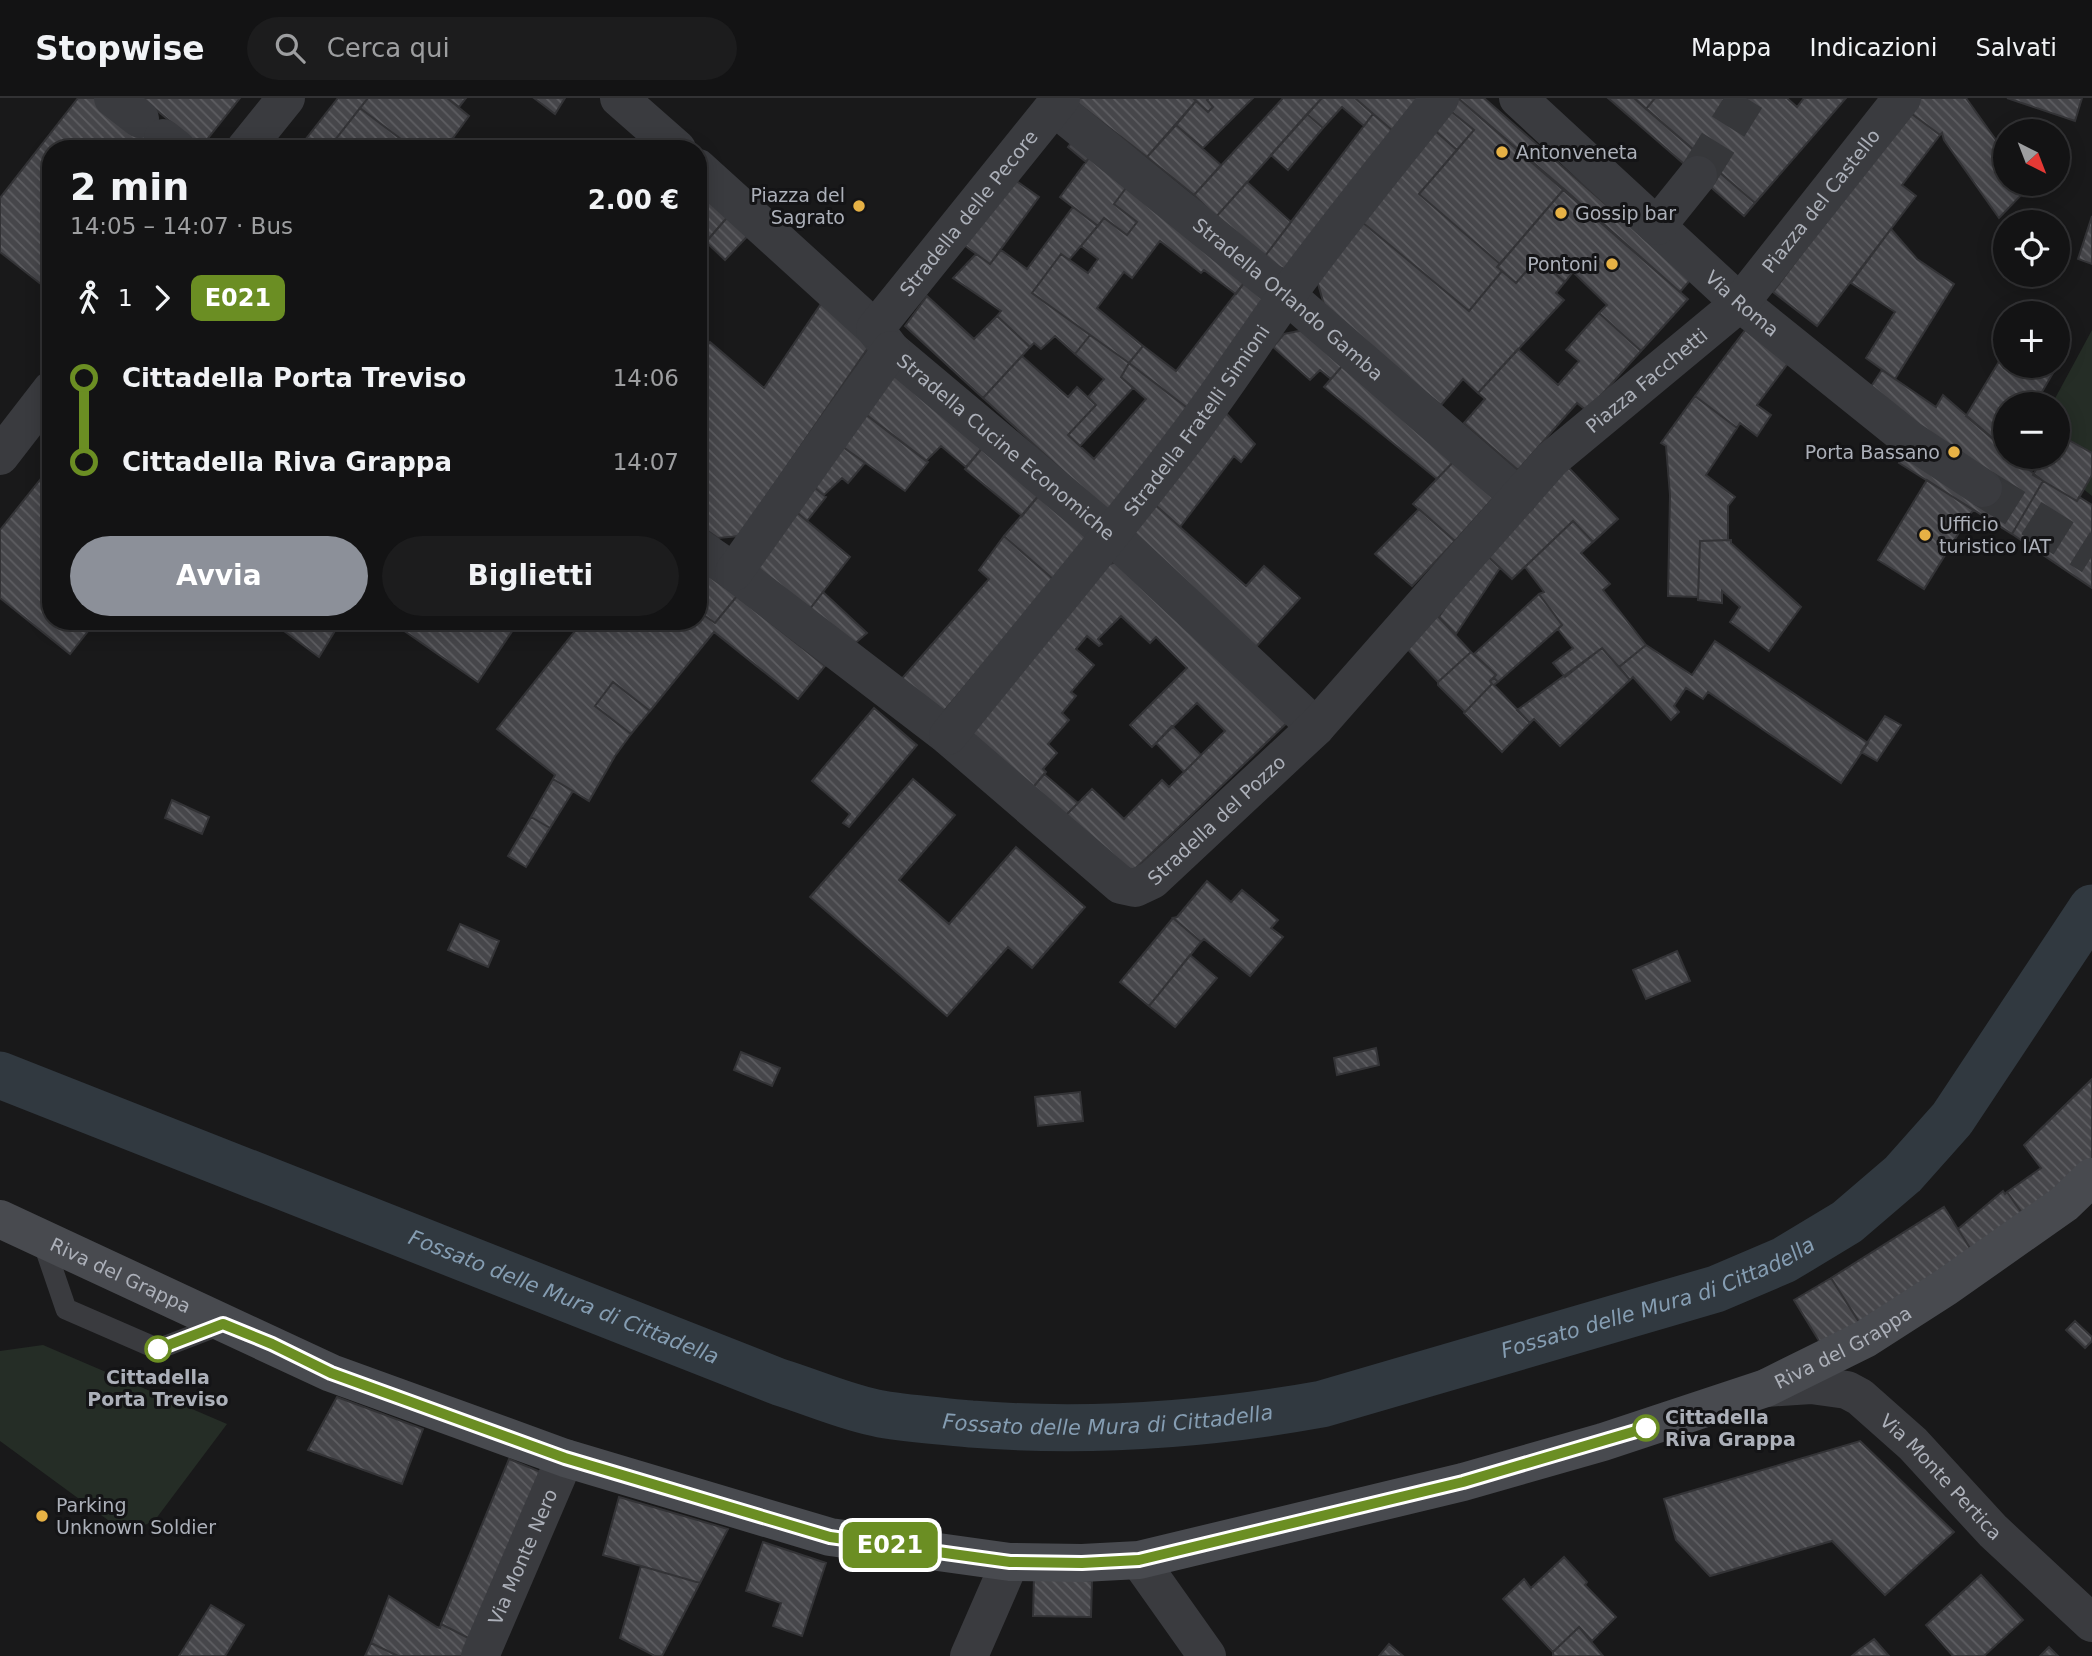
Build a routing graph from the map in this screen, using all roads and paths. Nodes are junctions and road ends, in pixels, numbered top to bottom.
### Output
1 (286, 98) edge
2 (619, 98) edge
3 (1440, 98) edge
4 (1518, 98) edge
5 (1902, 98) edge
6 (1057, 102) edge
7 (252, 140) edge
8 (667, 140) edge
9 (1698, 175) tunnel mouth
10 (707, 176) edge
11 (1657, 226) junction
12 (1287, 295) junction
13 (1740, 303) junction
14 (883, 339) junction
15 (42, 402) edge
16 (0, 456) edge
17 (1552, 459) joint
18 (1983, 488) tunnel mouth
19 (1519, 497) junction
20 (1111, 535) junction
21 (707, 553) edge
22 (734, 572) junction
23 (1316, 727) junction
24 (948, 736) junction
25 (2092, 1177) edge
26 (0, 1219) edge
27 (42, 1239) junction
28 (223, 1324) junction
29 (1766, 1388) junction
30 (565, 1458) junction
31 (1139, 1560) junction
32 (1010, 1562) junction
33 (2092, 1623) edge
34 (481, 1656) edge
35 (969, 1656) edge
36 (1207, 1656) edge

1 - 7 street
2 - 8 street
3 - 12 street, Stradella Fratelli Simioni
4 - 11 street, Via Roma
5 - 13 street, Piazza del Castello
6 - 12 street, Stradella Orlando Gamba
6 - 14 street, Stradella delle Pecore
9 - 11 street
10 - 14 street, Stradella Cucine Economiche
11 - 13 street, Via Roma
12 - 19 street, Stradella Orlando Gamba
12 - 20 street, Stradella Fratelli Simioni
13 - 17 street, Piazza Facchetti
13 - 18 street, Via Roma
14 - 20 street, Stradella Cucine Economiche
14 - 22 street, Stradella delle Pecore
15 - 16 street
17 - 19 street, Stradella del Pozzo
19 - 23 street, Stradella del Pozzo
20 - 23 street, Stradella Cucine Economiche
20 - 24 street, Stradella Fratelli Simioni
21 - 22 street, Stradella del Pozzo
22 - 24 street, Stradella del Pozzo
23 - 24 street, Stradella del Pozzo
25 - 29 street, Riva del Grappa
26 - 27 street, Riva del Grappa
27 - 28 street, Riva del Grappa
27 - 28 lane
28 - 30 street, Riva del Grappa
29 - 31 street, Riva del Grappa
29 - 33 street, Via Monte Pertica
30 - 32 street, Riva del Grappa
30 - 34 street, Via Monte Nero
31 - 32 street, Riva del Grappa
31 - 36 street
32 - 35 street

